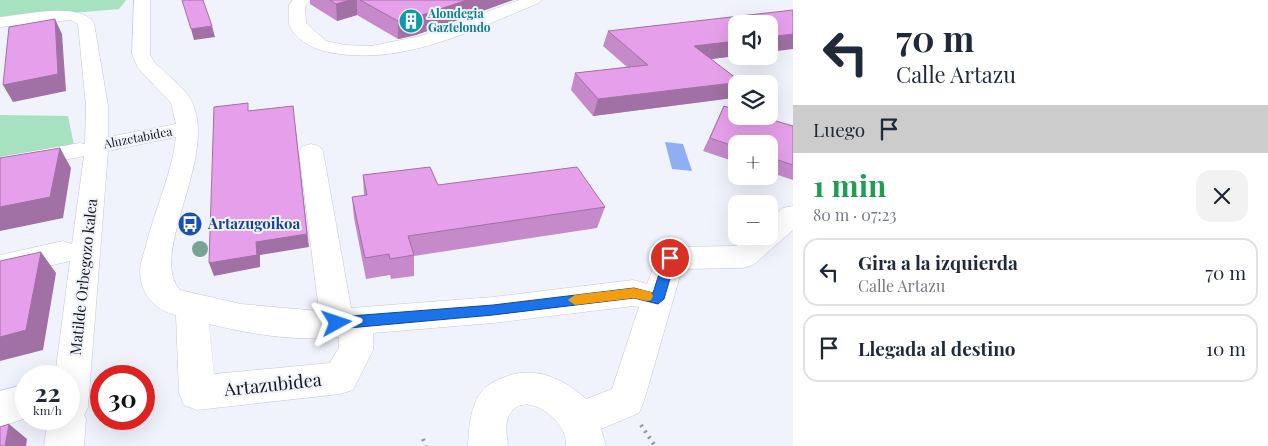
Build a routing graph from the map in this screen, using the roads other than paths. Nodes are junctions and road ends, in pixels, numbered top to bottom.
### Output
1 (142, 0) edge
2 (303, 0) edge
3 (533, 0) edge
4 (0, 22) edge
5 (188, 128) junction
6 (89, 148) junction
7 (310, 151) dead end
8 (0, 164) edge
9 (793, 215) edge
10 (778, 228) edge
11 (757, 245) edge
12 (63, 252) dead end
13 (0, 266) edge
14 (658, 299) junction
15 (192, 308) junction
16 (347, 322) junction
17 (72, 365) edge
18 (15, 404) edge
19 (0, 409) edge
20 (66, 430) edge
21 (583, 433) edge
22 (64, 446) edge
23 (488, 446) edge

1 - 5 street, Aluzetabidea
2 - 3 street
4 - 6 street, Aluzetabidea
5 - 6 street, Aluzetabidea
5 - 15 street
6 - 8 street
6 - 17 street, Matilde Orbegozo kalea
7 - 16 street, Artazubidea
9 - 10 street
11 - 14 street
12 - 13 street, Matilde Orbegozo kalea
14 - 16 street
14 - 21 street
15 - 16 street
15 - 16 street, Artazubidea
18 - 19 street
20 - 22 street
21 - 23 street

